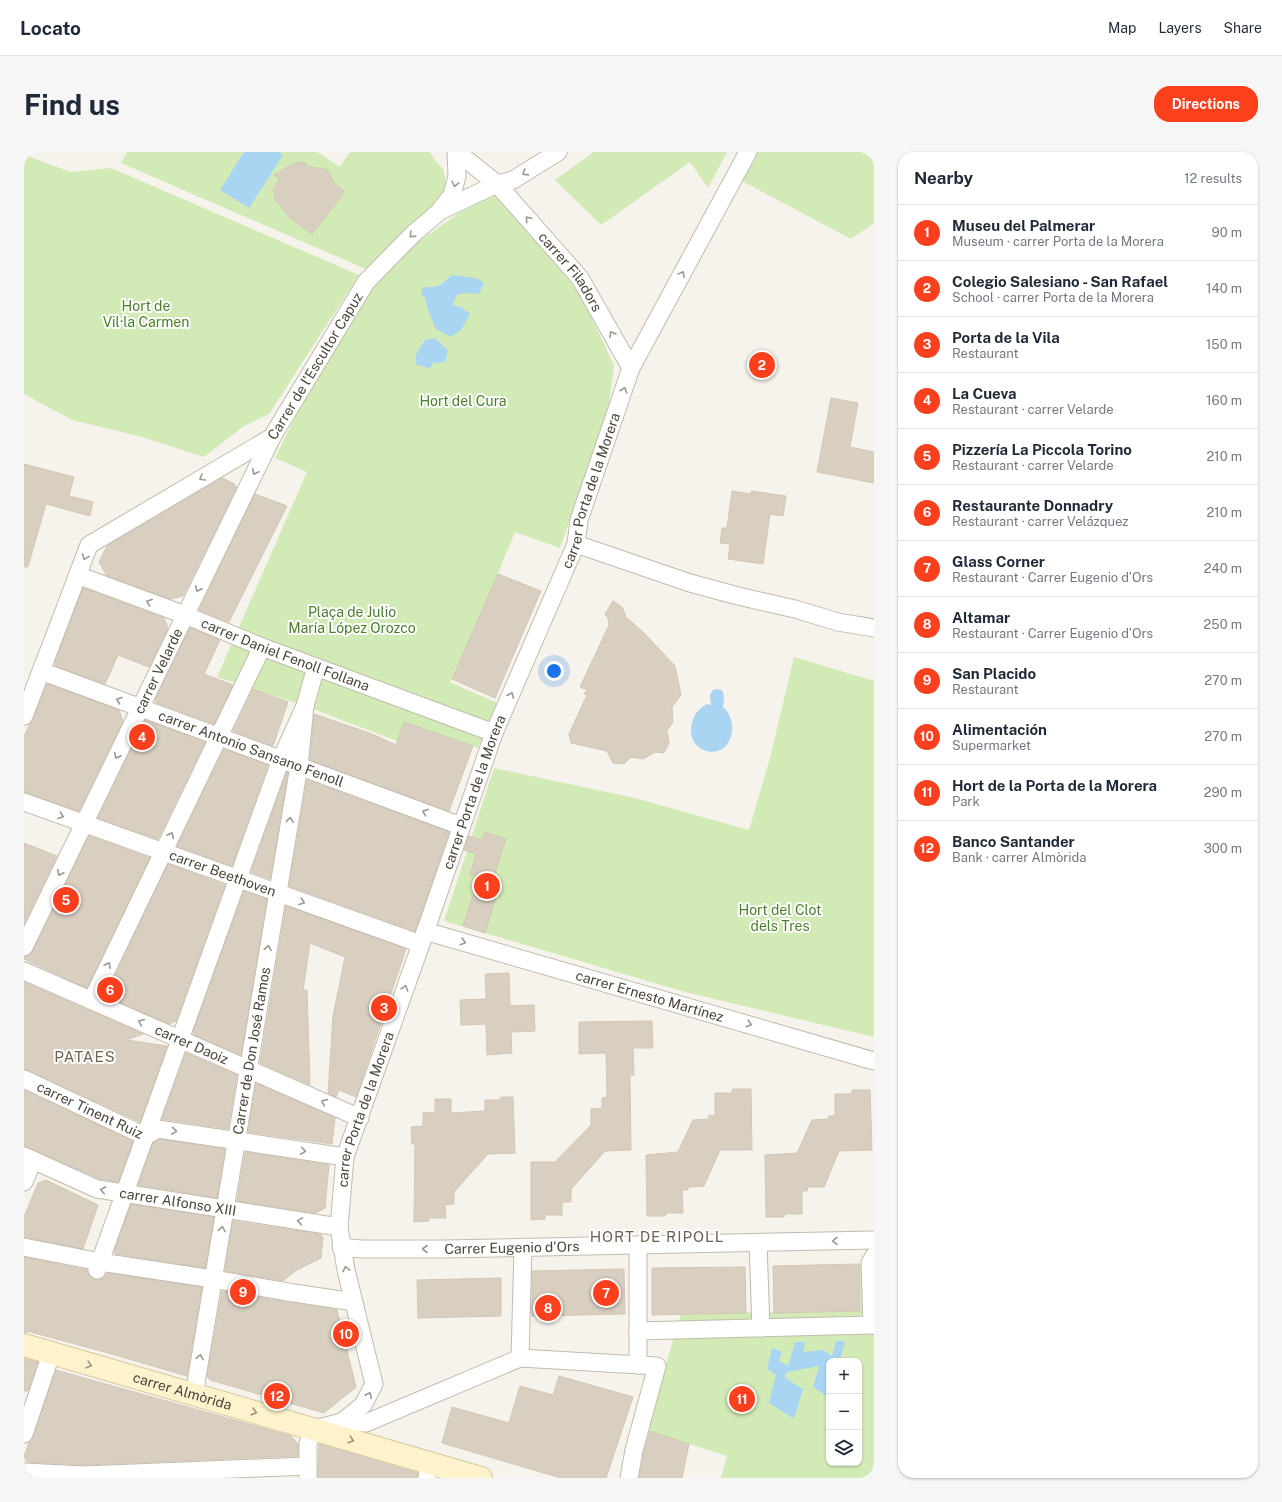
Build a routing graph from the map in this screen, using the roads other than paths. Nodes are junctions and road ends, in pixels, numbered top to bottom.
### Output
1 (456, 152) edge
2 (558, 152) edge
3 (748, 152) edge
4 (497, 184) junction
5 (440, 211) junction
6 (631, 368) junction
7 (272, 437) junction
8 (576, 544) junction
9 (77, 575) junction
10 (185, 615) junction
11 (874, 628) edge
12 (262, 647) junction
13 (316, 667) junction
14 (41, 671) junction
15 (305, 706) junction
16 (140, 708) junction
17 (24, 716) edge
18 (494, 733) junction
19 (219, 737) junction
20 (281, 759) junction
21 (298, 766) junction
22 (24, 802) edge
23 (84, 824) junction
24 (461, 826) junction
25 (163, 852) junction
26 (238, 879) junction
27 (277, 894) junction
28 (423, 938) junction
29 (24, 947) edge
30 (24, 971) edge
31 (92, 1000) junction
32 (180, 1039) junction
33 (874, 1060) edge
34 (248, 1069) junction
35 (24, 1079) edge
36 (360, 1118) junction
37 (145, 1136) junction
38 (236, 1140) junction
39 (344, 1157) junction
40 (29, 1158) edge
41 (24, 1182) edge
42 (125, 1194) junction
43 (225, 1209) junction
44 (339, 1227) junction
45 (874, 1240) edge
46 (758, 1243) junction
47 (638, 1245) junction
48 (24, 1247) edge
49 (341, 1247) junction
50 (523, 1247) junction
51 (874, 1256) edge
52 (98, 1266) junction
53 (213, 1279) junction
54 (354, 1302) junction
55 (761, 1328) junction
56 (638, 1331) junction
57 (24, 1345) edge
58 (51, 1354) junction
59 (520, 1358) junction
60 (638, 1365) junction
61 (194, 1395) junction
62 (29, 1401) edge
63 (342, 1422) junction
64 (314, 1429) junction
65 (24, 1434) edge
66 (428, 1471) edge
67 (24, 1472) edge
68 (308, 1472) edge
69 (481, 1478) edge
70 (629, 1478) edge

1 - 4 street, carrer Filadors
1 -> 5 street
2 -> 4 street, Carrer de l'Escultor Capuz
6 -> 3 street, carrer Porta de la Morera
4 - 5 street, Carrer de l'Escultor Capuz
6 -> 4 street, carrer Filadors
5 -> 7 street, Carrer de l'Escultor Capuz
8 -> 6 street, carrer Porta de la Morera
7 -> 9 street, Carrer de l'Escultor Capuz
7 -> 10 street, carrer Velarde
8 - 11 street
18 -> 8 street, carrer Porta de la Morera
10 -> 9 street, carrer Daniel Fenoll Follana
9 - 14 street, Carrer de l'Escultor Capuz
10 - 12 street, carrer Daniel Fenoll Follana
10 - 16 street, carrer Velarde
12 - 13 street, carrer Daniel Fenoll Follana
12 - 19 street
13 - 15 street
13 - 18 street, carrer Daniel Fenoll Follana
16 -> 14 street, carrer Antonio Sansano Fenoll
14 - 17 street, Carrer de l'Escultor Capuz
15 - 20 street
15 - 21 street, Carrer de Don José Ramos
16 - 19 street, carrer Antonio Sansano Fenoll
16 -> 23 street, carrer Velarde
18 - 24 street, carrer Porta de la Morera
19 - 20 street, carrer Antonio Sansano Fenoll
25 -> 19 street
20 - 21 street, carrer Antonio Sansano Fenoll
20 - 26 street
24 -> 21 street, carrer Antonio Sansano Fenoll
27 -> 21 street, Carrer de Don José Ramos
22 -> 23 street, carrer Beethoven
23 - 25 street, carrer Beethoven
23 -> 29 street, carrer Velarde
24 - 28 street, carrer Porta de la Morera
25 - 26 street, carrer Beethoven
31 -> 25 street
26 - 27 street, carrer Beethoven
26 - 32 street
27 -> 28 street, carrer Beethoven
34 -> 27 street, Carrer de Don José Ramos
28 -> 33 street, carrer Ernesto Martínez
36 -> 28 street, carrer Porta de la Morera
30 - 31 street, carrer Daoiz
32 -> 31 street, carrer Daoiz
32 - 34 street, carrer Daoiz
32 - 37 street
36 -> 34 street, carrer Daoiz
34 - 38 street, Carrer de Don José Ramos
35 - 37 street, carrer Tinent Ruiz
36 - 39 street, carrer Porta de la Morera
37 -> 38 street, carrer Tinent Ruiz
37 - 42 street
38 -> 39 street, carrer Tinent Ruiz
38 - 43 street, Carrer de Don José Ramos
39 - 44 street, carrer Porta de la Morera
40 - 41 street
42 -> 40 street, carrer Alfonso XIII
42 - 43 street, carrer Alfonso XIII
42 - 52 street
44 -> 43 street, carrer Alfonso XIII
53 -> 43 street, Carrer de Don José Ramos
44 - 49 street, carrer Porta de la Morera
45 -> 46 street, Carrer Eugenio d'Ors
46 - 47 street, Carrer Eugenio d'Ors
46 - 55 street
47 - 50 street, Carrer Eugenio d'Ors
47 - 56 street
48 - 52 street
50 -> 49 street, Carrer Eugenio d'Ors
54 -> 49 street, carrer Porta de la Morera
50 - 59 street
51 - 55 street
52 - 53 street
53 - 54 street
61 -> 53 street, Carrer de Don José Ramos
63 -> 54 street, carrer Porta de la Morera
55 - 56 street
56 - 60 street
57 - 58 street, carrer Almòrida
58 -> 61 street, carrer Almòrida
58 - 62 street
59 - 60 street
59 - 63 street
60 - 70 street
61 -> 64 street, carrer Almòrida
62 - 65 street
63 - 64 street, carrer Porta de la Morera
64 -> 66 street, carrer Almòrida
64 - 68 street
66 - 69 street, carrer Almòrida
67 - 68 street

